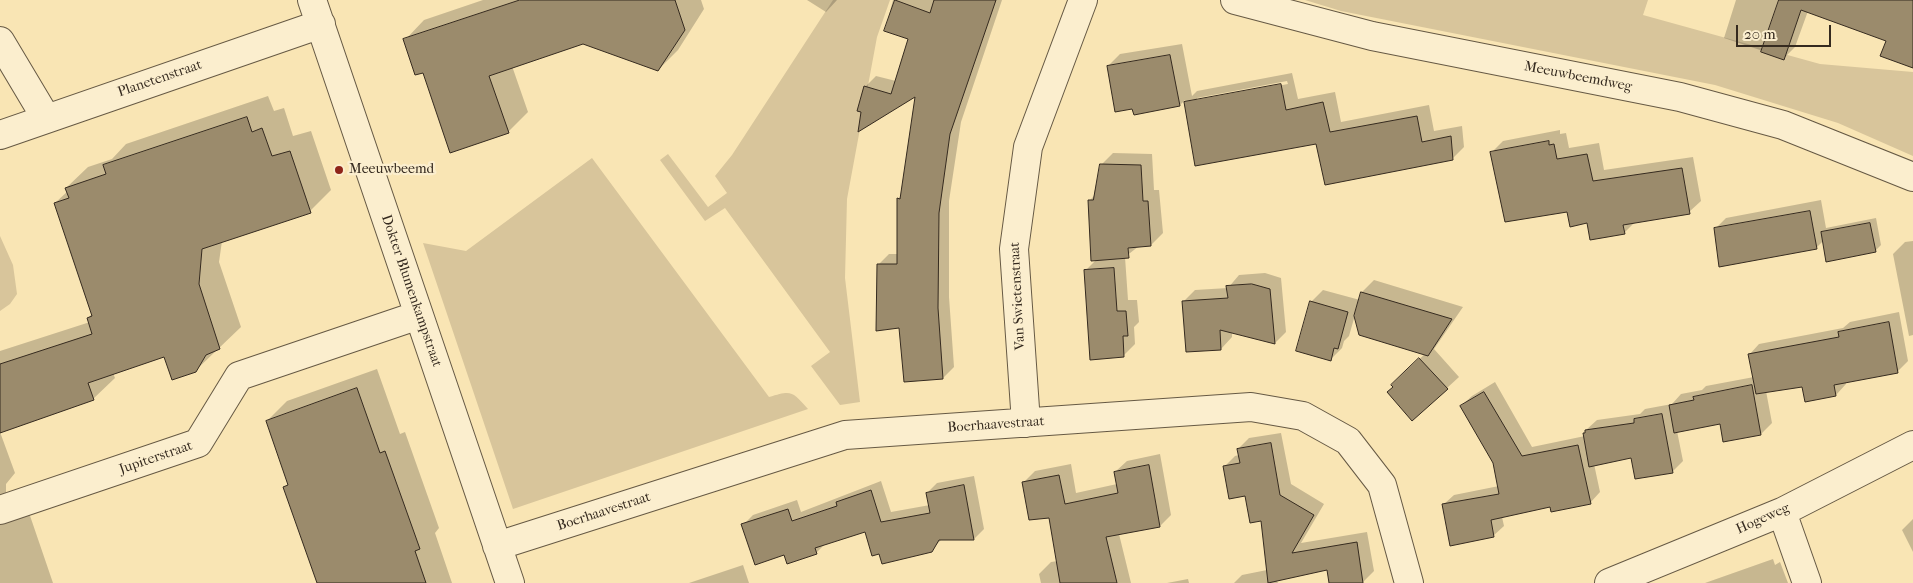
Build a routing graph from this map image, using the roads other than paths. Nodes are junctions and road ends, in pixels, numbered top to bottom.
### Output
1 (1083, 0) edge
2 (1235, 0) edge
3 (316, 12) edge
4 (0, 41) edge
5 (46, 118) junction
6 (0, 135) edge
7 (1913, 178) edge
8 (419, 315) junction
9 (1026, 423) junction
10 (1913, 445) edge
11 (0, 510) edge
12 (1782, 512) junction
13 (497, 546) junction
14 (510, 583) edge
15 (1410, 583) edge
16 (1609, 583) edge
17 (1807, 583) edge

1 - 9 street, Van Swietenstraat
2 - 7 street, Meeuwbeemdweg
3 - 5 street, Planetenstraat
3 - 8 street, Dokter Blumenkampstraat
4 - 5 street
5 - 6 street, Planetenstraat
8 - 11 street, Jupiterstraat
8 - 13 street, Dokter Blumenkampstraat
9 - 13 street, Boerhaavestraat
9 - 15 street, Boerhaavestraat
10 - 12 street, Hogeweg
12 - 16 street, Hogeweg
12 - 17 street
13 - 14 street, Dokter Blumenkampstraat

